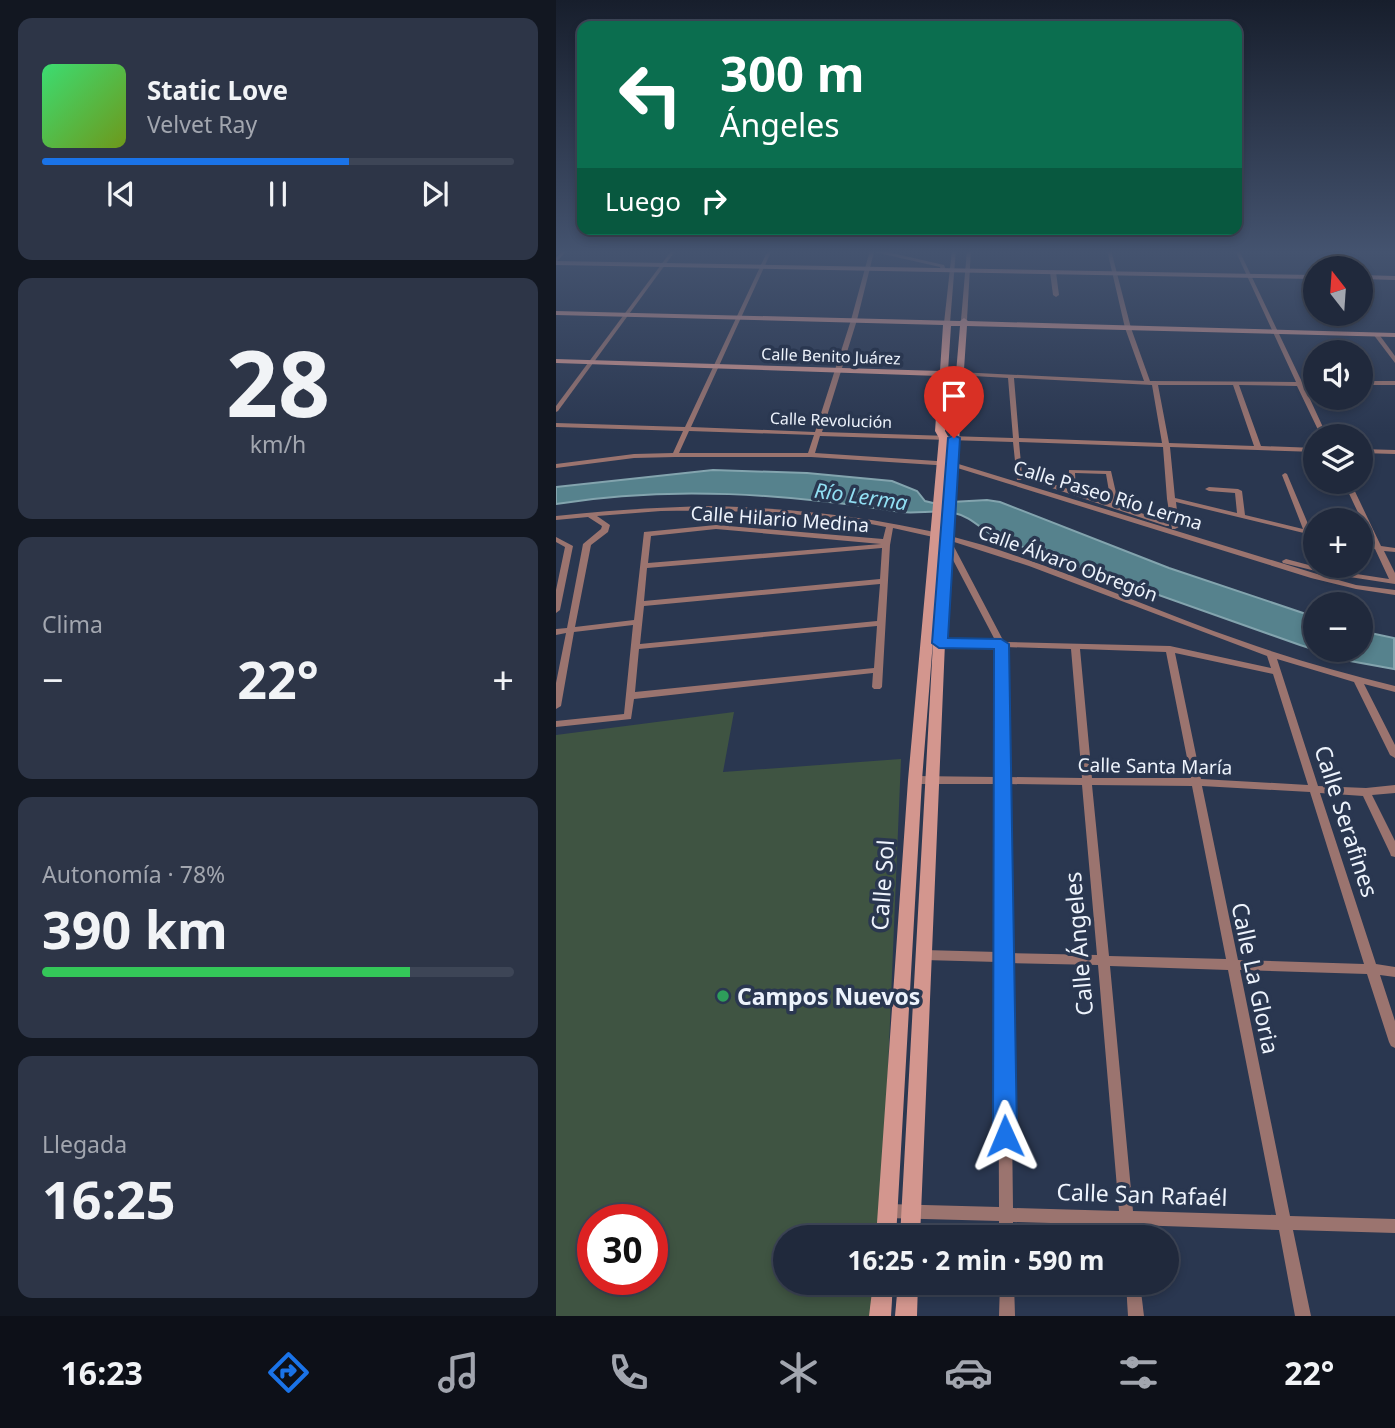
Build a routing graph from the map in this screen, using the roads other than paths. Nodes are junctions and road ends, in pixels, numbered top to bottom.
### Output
1 (630, 311) edge
2 (741, 311) edge
3 (856, 311) edge
4 (947, 311) edge
5 (965, 311) edge
6 (1124, 311) edge
7 (1266, 311) edge
8 (556, 313) edge
9 (627, 315) junction
10 (738, 317) junction
11 (854, 320) junction
12 (964, 322) junction
13 (947, 323) junction
14 (1128, 326) junction
15 (1274, 329) junction
16 (1394, 329) edge
17 (1376, 334) junction
18 (1394, 335) edge
19 (1394, 360) edge
20 (556, 361) edge
21 (591, 362) junction
22 (715, 366) junction
23 (838, 370) junction
24 (943, 373) junction
25 (958, 374) junction
26 (1011, 376) junction
27 (1151, 383) junction
28 (1235, 383) junction
29 (1373, 383) edge
30 (1394, 383) edge
31 (1300, 384) junction
32 (556, 410) edge
33 (1318, 424) edge
34 (556, 425) edge
35 (685, 429) junction
36 (818, 434) junction
37 (949, 438) junction
38 (1016, 440) junction
39 (1166, 444) junction
40 (1258, 448) junction
41 (1303, 450) edge
42 (1373, 451) edge
43 (1394, 452) edge
44 (675, 455) junction
45 (811, 456) junction
46 (556, 466) edge
47 (946, 469) junction
48 (1285, 475) dead end
49 (1209, 489) dead end
50 (1072, 492) junction
51 (1352, 494) edge
52 (1171, 499) junction
53 (1115, 506) junction
54 (589, 514) junction
55 (1303, 515) edge
56 (1241, 516) junction
57 (556, 518) edge
58 (890, 526) junction
59 (1175, 527) junction
60 (1303, 531) edge
61 (941, 534) junction
62 (556, 539) edge
63 (886, 543) junction
64 (587, 544) junction
65 (569, 546) junction
66 (1373, 548) edge
67 (1379, 549) junction
68 (1394, 550) edge
69 (644, 566) junction
70 (884, 581) junction
71 (1394, 582) edge
72 (1394, 593) edge
73 (640, 604) junction
74 (556, 610) edge
75 (638, 622) junction
76 (881, 623) junction
77 (571, 630) junction
78 (556, 632) edge
79 (939, 643) junction
80 (1001, 644) junction
81 (1075, 646) junction
82 (635, 647) junction
83 (1170, 649) junction
84 (1271, 654) junction
85 (878, 670) junction
86 (1277, 672) junction
87 (1358, 682) junction
88 (877, 687) dead end
89 (1394, 689) edge
90 (630, 696) junction
91 (556, 706) edge
92 (556, 724) edge
93 (1394, 755) edge
94 (915, 780) junction
95 (933, 780) junction
96 (1001, 780) junction
97 (1086, 781) junction
98 (1195, 782) junction
99 (1315, 789) junction
100 (1394, 789) edge
101 (1366, 792) junction
102 (1394, 853) edge
103 (924, 955) junction
104 (1002, 958) junction
105 (1101, 961) junction
106 (1232, 964) junction
107 (1372, 969) junction
108 (1394, 972) edge
109 (1394, 1042) edge
110 (887, 1211) junction
111 (911, 1211) junction
112 (1006, 1213) junction
113 (1126, 1216) junction
114 (1284, 1222) junction
115 (886, 1225) edge
116 (910, 1225) edge
117 (1006, 1225) edge
118 (1127, 1225) edge
119 (1394, 1226) edge
120 (882, 1295) edge
121 (907, 1295) edge
122 (1007, 1295) edge
123 (1134, 1295) edge
124 (880, 1316) edge
125 (906, 1316) edge
126 (1008, 1316) edge
127 (1136, 1316) edge
128 (1303, 1316) edge

1 - 9 street
2 - 10 street
3 - 11 street
4 - 13 street
5 - 12 street
6 - 14 street
7 - 15 street
8 - 9 street
9 - 10 street
9 - 21 street
10 - 11 street
10 - 22 street
11 - 13 street
11 - 23 street
12 - 13 street
12 - 14 street
12 - 25 street
13 - 24 street
14 - 15 street
14 - 27 street
15 - 16 street
15 - 17 street
15 - 31 street
17 - 18 street
17 - 19 street
20 - 21 street, Calle Benito Juárez
21 - 22 street, Calle Benito Juárez
21 - 32 street
22 - 23 street, Calle Benito Juárez
22 - 35 street
23 - 24 street, Calle Benito Juárez
23 - 36 street
24 - 25 street, Calle Benito Juárez
24 - 37 street
25 - 26 street, Calle Benito Juárez
25 - 37 street
26 - 27 street, Calle Benito Juárez
26 - 38 street
27 - 28 street, Calle Benito Juárez
27 - 39 street
28 - 31 street, Calle Benito Juárez
28 - 40 street
29 - 30 street
31 - 33 street
34 - 35 street, Calle Revolución
35 - 36 street, Calle Revolución
35 - 44 street
36 - 37 street, Calle Revolución
36 - 45 street
37 - 38 street, Calle Revolución
37 - 47 street
38 - 39 street, Calle Revolución
38 - 50 street
39 - 40 street, Calle Revolución
39 - 52 street
40 - 41 street, Calle Revolución
42 - 43 street
44 - 45 street, Calle Paseo Río Lerma
44 - 46 street, Calle Paseo Río Lerma
45 - 47 street, Calle Paseo Río Lerma
47 - 61 street
47 - 72 street, Calle Paseo Río Lerma
48 - 55 street
49 - 56 street
50 - 53 street
50 - 53 street
51 - 67 street
52 - 56 street
52 - 59 street
53 - 59 street
54 - 57 street, Calle Álvaro Obregón
54 - 58 street, Calle Álvaro Obregón
54 - 64 street
56 - 60 street
58 - 61 street, Calle Álvaro Obregón
58 - 63 street
59 - 71 street
61 - 79 street
61 - 80 street
61 - 84 street, Calle Álvaro Obregón
61 - 94 street, Calle Sol
62 - 65 street
63 - 69 street
63 - 69 street, Calle Hilario Medina
63 - 70 street
64 - 65 street
64 - 77 street
65 - 74 street
66 - 67 street
67 - 68 street
67 - 71 street
69 - 73 street, Calle Hilario Medina
70 - 73 street
70 - 76 street
73 - 75 street, Calle Hilario Medina
75 - 77 street
75 - 82 street, Calle Hilario Medina
76 - 82 street
76 - 85 street
77 - 78 street
77 - 91 street
79 - 80 street
79 - 95 street
80 - 81 street
80 - 96 street
81 - 83 street
81 - 97 street, Calle Ángeles
82 - 90 street, Calle Hilario Medina
83 - 86 street
83 - 98 street, Calle La Gloria
84 - 86 street, Calle Serafines
84 - 87 street, Calle Álvaro Obregón
85 - 88 street
85 - 90 street
86 - 99 street, Calle Serafines
87 - 89 street, Calle Álvaro Obregón
87 - 93 street
90 - 92 street, Calle Hilario Medina
94 - 95 street, Calle Santa María
94 - 110 street, Calle Sol
95 - 96 street, Calle Santa María
95 - 103 street
96 - 97 street, Calle Santa María
96 - 104 street
97 - 98 street, Calle Santa María
97 - 105 street, Calle Ángeles
98 - 99 street, Calle Santa María
98 - 106 street, Calle La Gloria
99 - 101 street, Calle Santa María
99 - 107 street, Calle Serafines
100 - 101 street, Calle Santa María
101 - 102 street
103 - 104 street
103 - 111 street
104 - 105 street
104 - 112 street
105 - 106 street
105 - 113 street, Calle Ángeles
106 - 107 street
106 - 114 street, Calle La Gloria
107 - 108 street
107 - 109 street, Calle Serafines
110 - 111 street, Calle San Rafaél
110 - 115 street, Calle Sol
111 - 112 street, Calle San Rafaél
111 - 116 street
112 - 113 street, Calle San Rafaél
112 - 117 street
113 - 114 street, Calle San Rafaél
113 - 118 street, Calle Ángeles
114 - 119 street, Calle San Rafaél
114 - 128 street, Calle La Gloria
120 - 124 street
121 - 125 street
122 - 126 street
123 - 127 street

